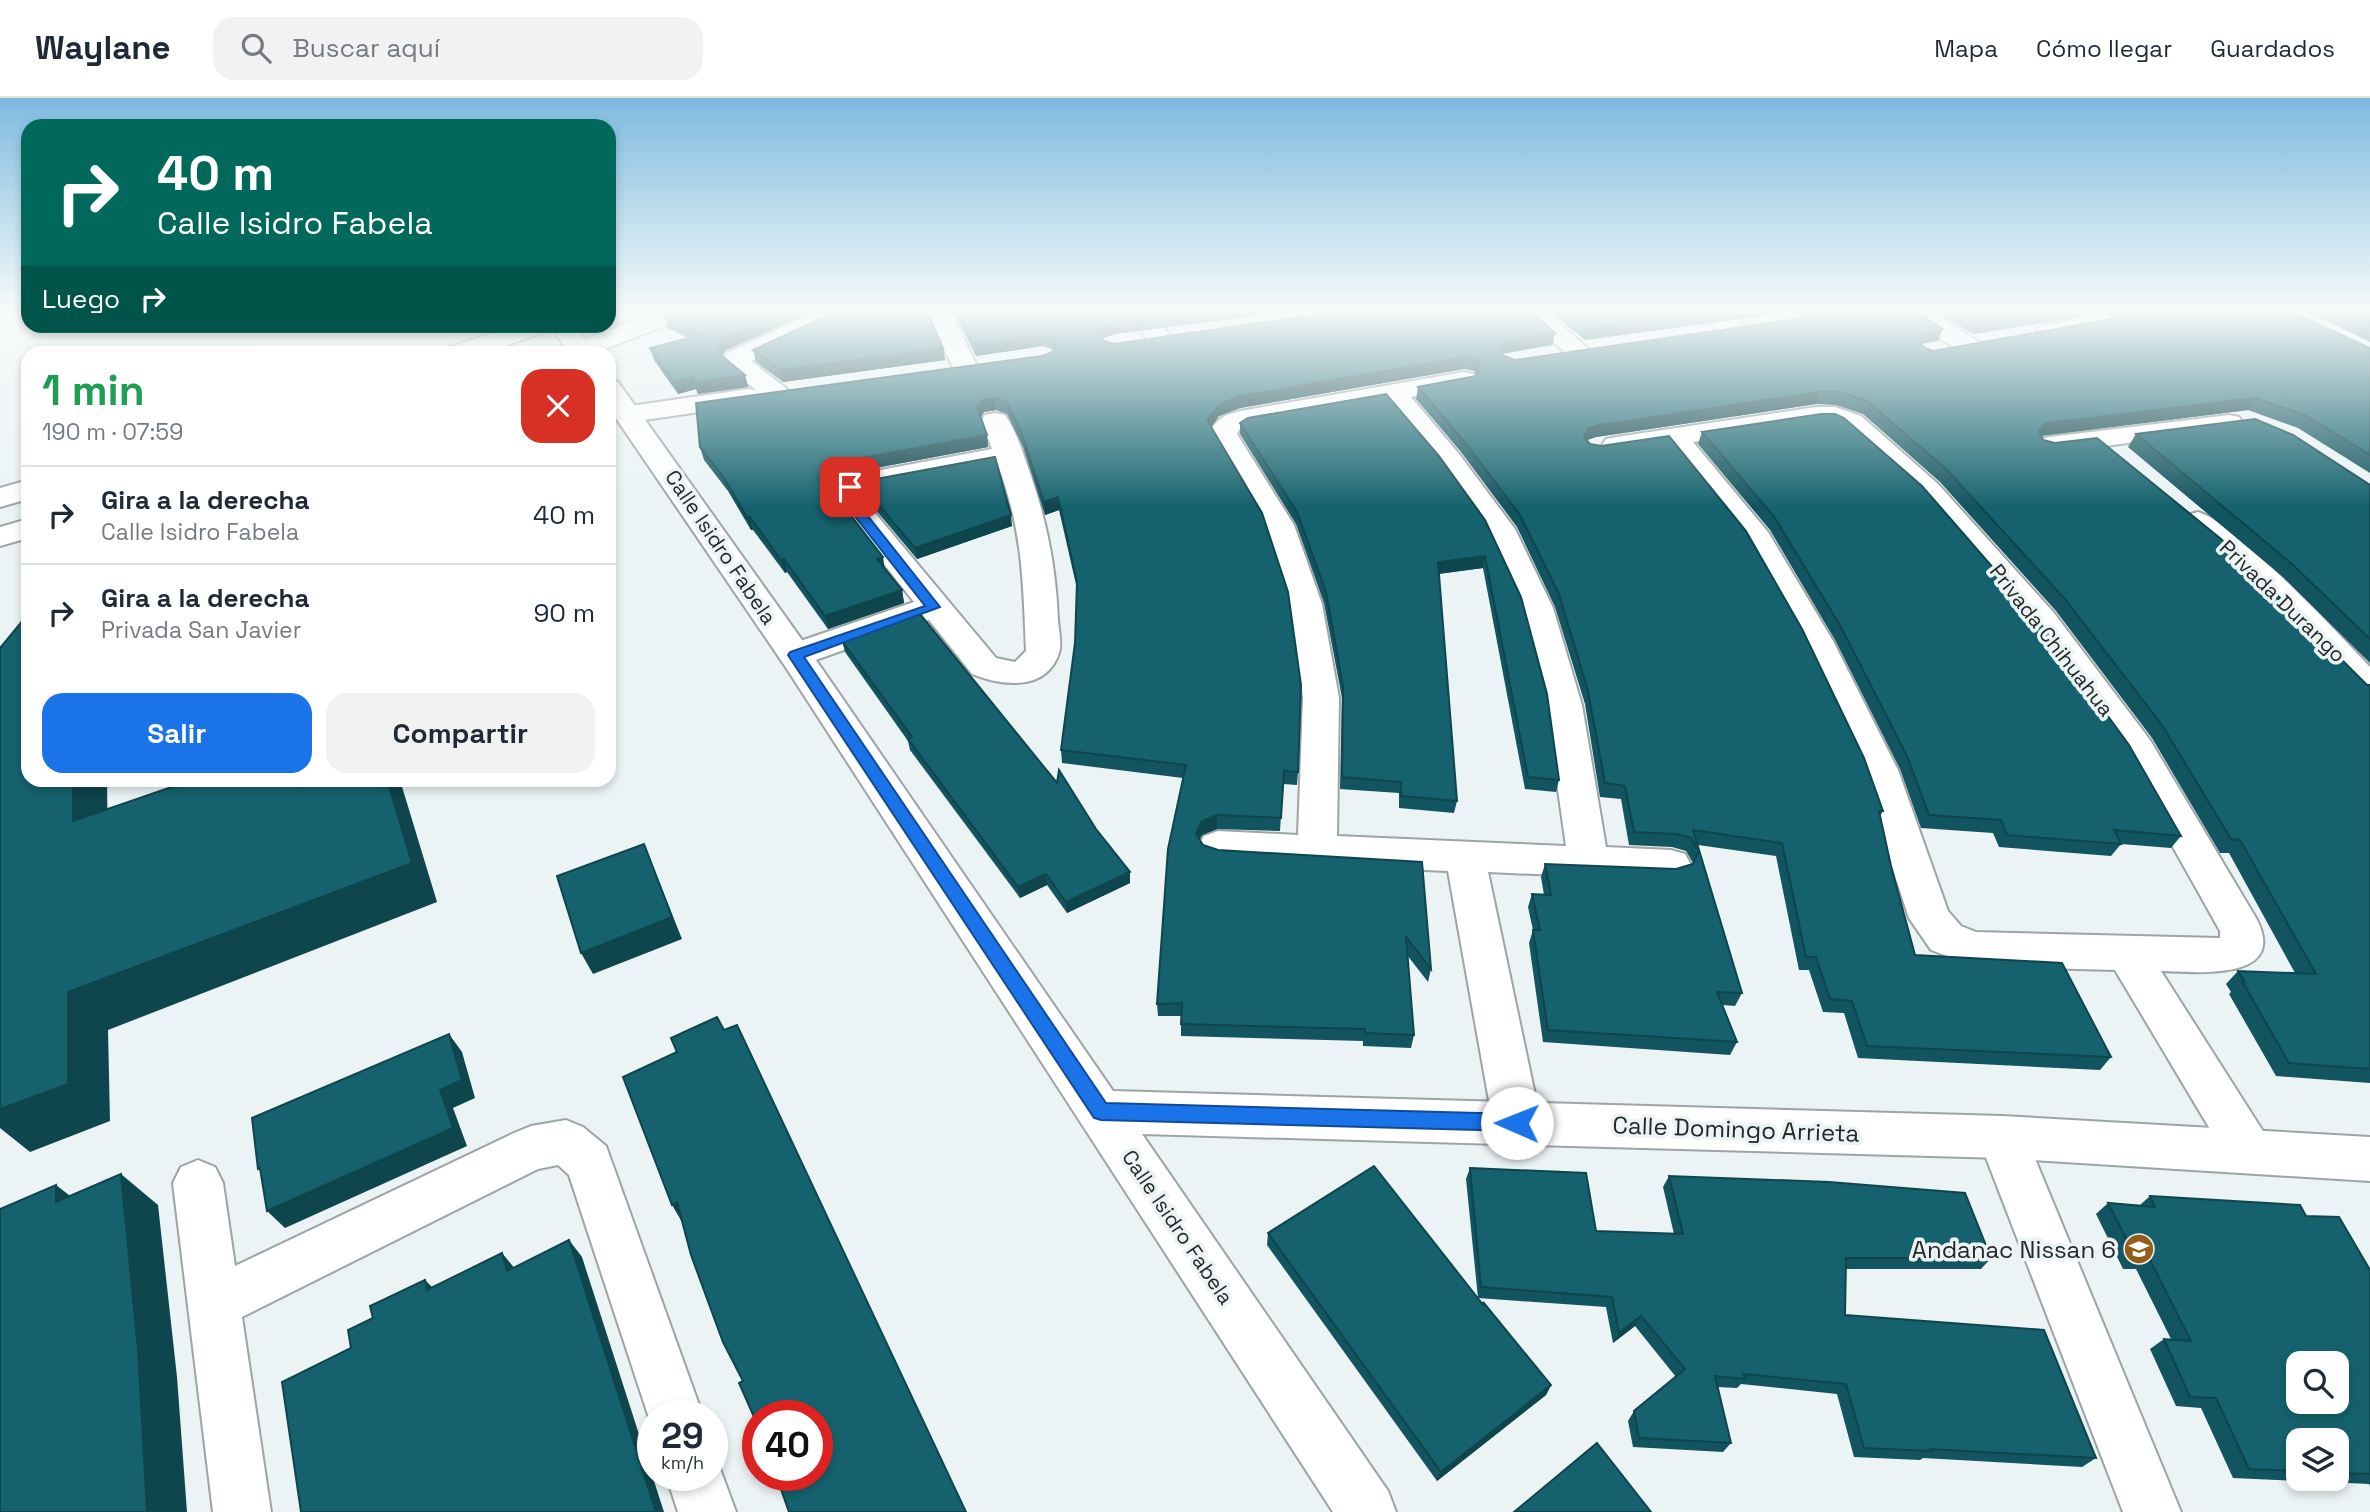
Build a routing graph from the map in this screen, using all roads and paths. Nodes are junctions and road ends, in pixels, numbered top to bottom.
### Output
1 (753, 375) edge
2 (1464, 380) edge
3 (804, 390) edge
4 (1392, 392) junction
5 (777, 394) junction
6 (619, 401) edge
7 (995, 421) dead end
8 (2257, 423) edge
9 (1673, 436) junction
10 (2096, 438) junction
11 (2049, 445) edge
12 (1597, 448) edge
13 (1009, 454) junction
14 (2129, 464) edge
15 (21, 491) edge
16 (0, 498) edge
17 (2171, 499) edge
18 (21, 530) edge
19 (0, 537) edge
20 (933, 607) junction
21 (795, 655) junction
22 (2370, 688) edge
23 (1218, 846) dead end
24 (1317, 850) junction
25 (1465, 856) junction
26 (1588, 861) junction
27 (1671, 865) dead end
28 (2128, 955) junction
29 (1101, 1112) junction
30 (1517, 1123) junction
31 (2002, 1137) junction
32 (2249, 1151) junction
33 (2370, 1160) edge
34 (198, 1183) dead end
35 (215, 1303) junction
36 (670, 1400) edge
37 (700, 1491) edge
38 (242, 1512) edge
39 (707, 1512) edge
40 (1367, 1512) edge
41 (2152, 1512) edge

1 - 5 street
2 - 4 street
3 - 5 street
4 - 24 street
4 - 26 street
5 - 6 street
6 - 21 street, Calle Isidro Fabela
7 - 13 street
8 - 10 street
9 - 12 street, Privada Chihuahua
9 - 28 street, Privada Chihuahua
9 - 28 street, Privada Chihuahua
10 - 11 street
10 - 14 street
13 - 20 street
13 - 20 street
15 - 16 street
17 - 22 street, Privada Durango
18 - 19 street
20 - 21 street
21 - 29 street, Calle Isidro Fabela
23 - 24 street
24 - 25 street
25 - 26 street
25 - 30 street
26 - 27 street
28 - 32 street
29 - 30 street, Calle Domingo Arrieta
29 - 40 street, Calle Isidro Fabela
30 - 31 street, Calle Domingo Arrieta
31 - 32 street, Calle Domingo Arrieta
31 - 41 street
32 - 33 street, Calle Domingo Arrieta
34 - 35 street
35 - 36 street
35 - 38 street
37 - 39 street

